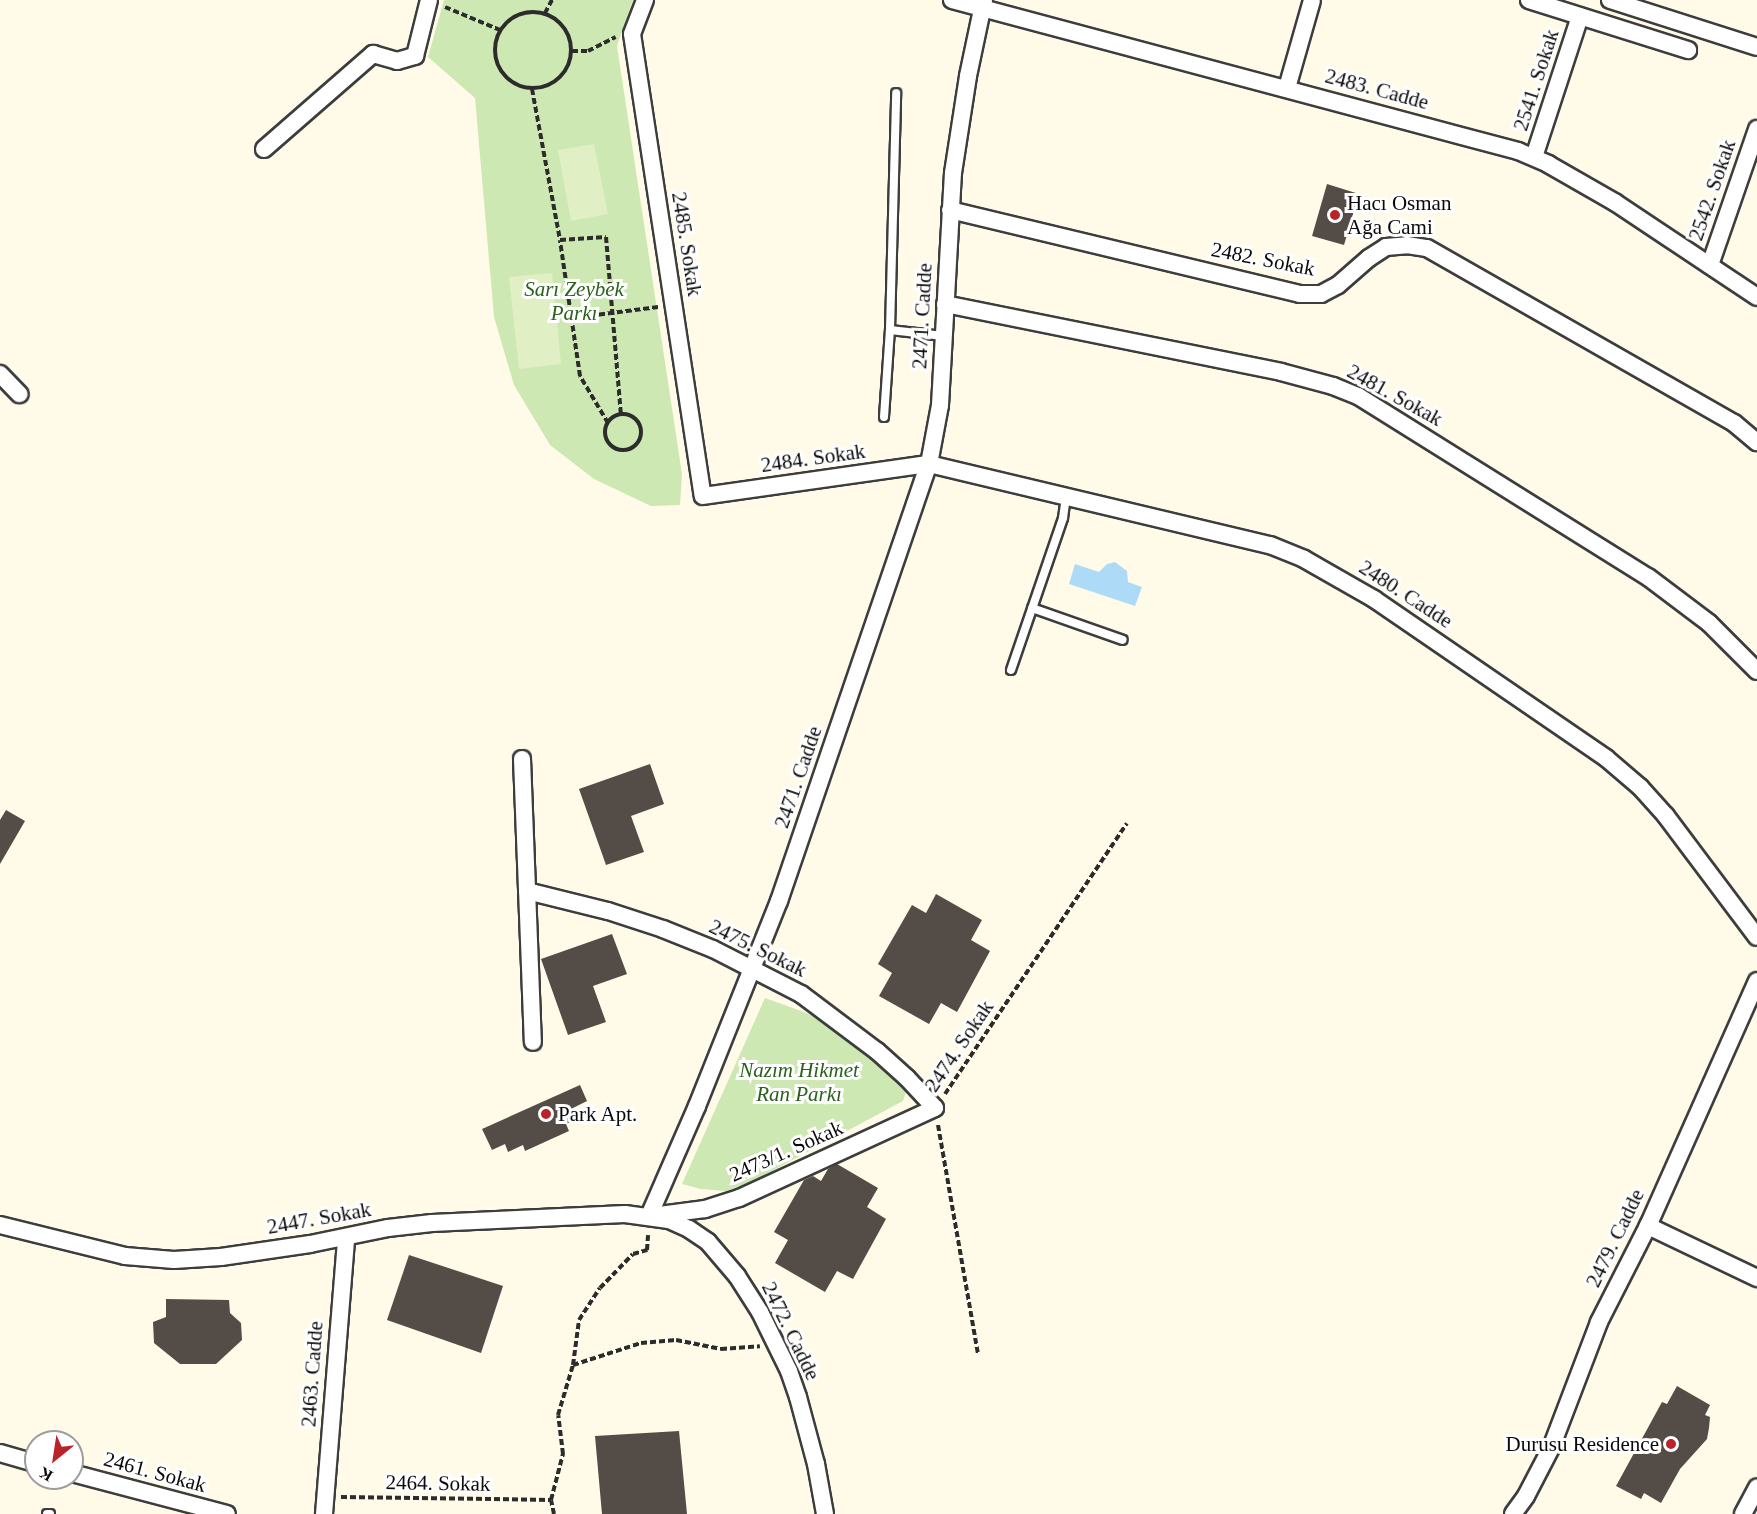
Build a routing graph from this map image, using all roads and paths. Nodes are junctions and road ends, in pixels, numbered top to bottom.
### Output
1 (552, 0) edge
2 (645, 0) edge
3 (952, 0) edge
4 (1312, 0) edge
5 (1529, 0) edge
6 (1610, 0) edge
7 (434, 2) edge
8 (983, 4) edge
9 (545, 13) junction
10 (1580, 16) junction
11 (500, 30) junction
12 (632, 34) junction
13 (1757, 46) edge
14 (1688, 50) dead end
15 (572, 51) junction
16 (1287, 88) junction
17 (532, 89) junction
18 (896, 93) dead end
19 (1757, 129) edge
20 (264, 149) dead end
21 (1534, 157) junction
22 (950, 210) junction
23 (560, 240) junction
24 (1710, 265) junction
25 (1757, 297) edge
26 (945, 304) junction
27 (674, 305) junction
28 (612, 313) junction
29 (572, 318) junction
30 (890, 330) junction
31 (944, 336) junction
32 (0, 374) edge
33 (19, 394) dead end
34 (621, 414) junction
35 (884, 417) dead end
36 (608, 423) junction
37 (1757, 442) edge
38 (929, 464) junction
39 (703, 496) joint
40 (1066, 496) junction
41 (1032, 608) junction
42 (1123, 640) dead end
43 (1011, 670) dead end
44 (1757, 671) edge
45 (522, 759) dead end
46 (1128, 824) dead end
47 (527, 891) junction
48 (1757, 936) edge
49 (753, 968) junction
50 (1757, 981) edge
51 (533, 1042) dead end
52 (935, 1108) junction
53 (649, 1216) junction
54 (0, 1225) edge
55 (1648, 1226) junction
56 (346, 1238) junction
57 (1757, 1278) edge
58 (776, 1345) junction
59 (978, 1355) dead end
60 (573, 1365) junction
61 (0, 1453) edge
62 (24, 1460) edge
63 (84, 1476) edge
64 (1757, 1488) edge
65 (325, 1497) junction
66 (551, 1500) junction
67 (227, 1514) edge
68 (324, 1514) edge
69 (554, 1514) edge
70 (825, 1514) edge
71 (1513, 1514) edge
72 (1743, 1514) edge

1 - 9 path
2 - 12 street, 2485. Sokak
3 - 8 street, 2483. Cadde
4 - 16 street
5 - 10 street
6 - 13 street
7 - 11 path
7 - 20 street
8 - 16 street, 2483. Cadde
8 - 22 street, 2471. Cadde
9 - 11 path
9 - 15 path
10 - 14 street
10 - 21 street, 2541. Sokak
11 - 17 path
12 - 15 path
12 - 27 street, 2485. Sokak
15 - 17 path
16 - 21 street, 2483. Cadde
17 - 23 path
18 - 30 lane
19 - 24 street, 2542. Sokak
21 - 24 street, 2483. Cadde
22 - 26 street, 2471. Cadde
22 - 37 street, 2482. Sokak
23 - 28 path
23 - 29 path
24 - 25 street, 2483. Cadde
26 - 31 street, 2471. Cadde
26 - 44 street, 2481. Sokak
27 - 28 path
27 - 39 street, 2485. Sokak
28 - 29 path
28 - 34 path
29 - 36 path
30 - 31 lane
30 - 35 lane
31 - 38 street, 2471. Cadde
32 - 33 street
34 - 36 path
34 - 36 path
38 - 39 street, 2484. Sokak
38 - 40 street, 2480. Cadde
38 - 49 street, 2471. Cadde
40 - 41 lane
40 - 48 street, 2480. Cadde
41 - 42 lane
41 - 43 lane
45 - 47 street
46 - 52 path, 2474. Sokak
47 - 49 street, 2475. Sokak
47 - 51 street
49 - 52 street, 2475. Sokak
49 - 53 street, 2471. Cadde
50 - 55 street, 2479. Cadde
52 - 53 street, 2473/1. Sokak
52 - 59 path, 2474. Sokak
53 - 56 street, 2447. Sokak
53 - 58 street, 2472. Cadde
53 - 60 path
54 - 56 street, 2447. Sokak
55 - 57 street
55 - 71 street, 2479. Cadde
56 - 65 street, 2463. Cadde
58 - 60 path
58 - 70 street, 2472. Cadde
60 - 66 path
61 - 62 street
63 - 67 street, 2461. Sokak
64 - 72 street
65 - 66 path, 2464. Sokak
65 - 68 street, 2463. Cadde
66 - 69 path

